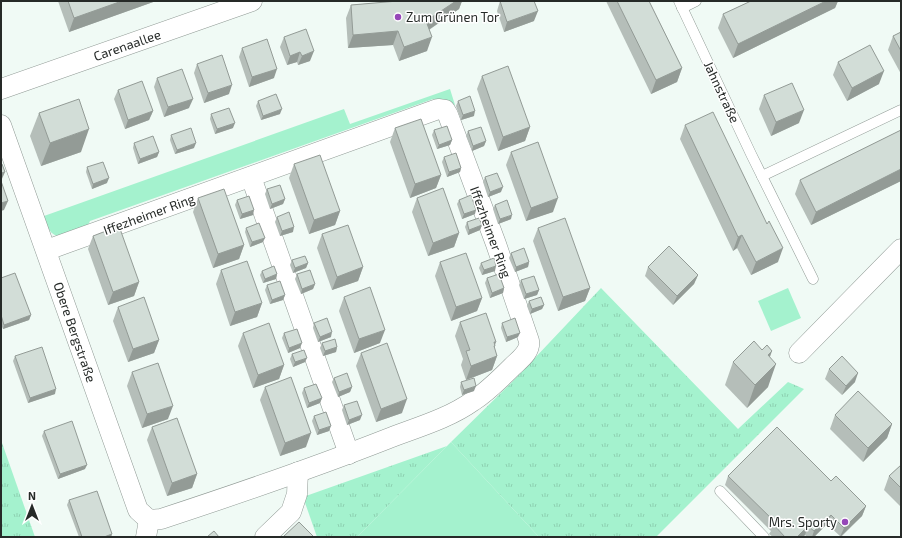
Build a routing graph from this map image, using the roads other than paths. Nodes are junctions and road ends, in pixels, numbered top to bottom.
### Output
1 (252, 1) edge
2 (696, 1) edge
3 (680, 4) edge
4 (1, 89) edge
5 (901, 110) edge
6 (1, 125) edge
7 (762, 176) junction
8 (251, 177) junction
9 (901, 249) edge
10 (47, 250) junction
11 (813, 279) dead end
12 (800, 353) dead end
13 (349, 454) junction
14 (298, 472) junction
15 (720, 491) dead end
16 (148, 529) edge
17 (265, 537) edge
18 (764, 537) edge

1 - 4 street, Carenaallee
2 - 3 lane, Jahnstraße
3 - 7 lane, Jahnstraße
5 - 7 lane
6 - 10 street, Obere Bergstraße
7 - 11 lane, Jahnstraße
8 - 10 street, Iffezheimer Ring
8 - 13 street
8 - 13 street, Iffezheimer Ring
9 - 12 street
10 - 16 street, Obere Bergstraße
13 - 14 street, Iffezheimer Ring
14 - 16 street, Iffezheimer Ring
14 - 17 street
15 - 18 lane

